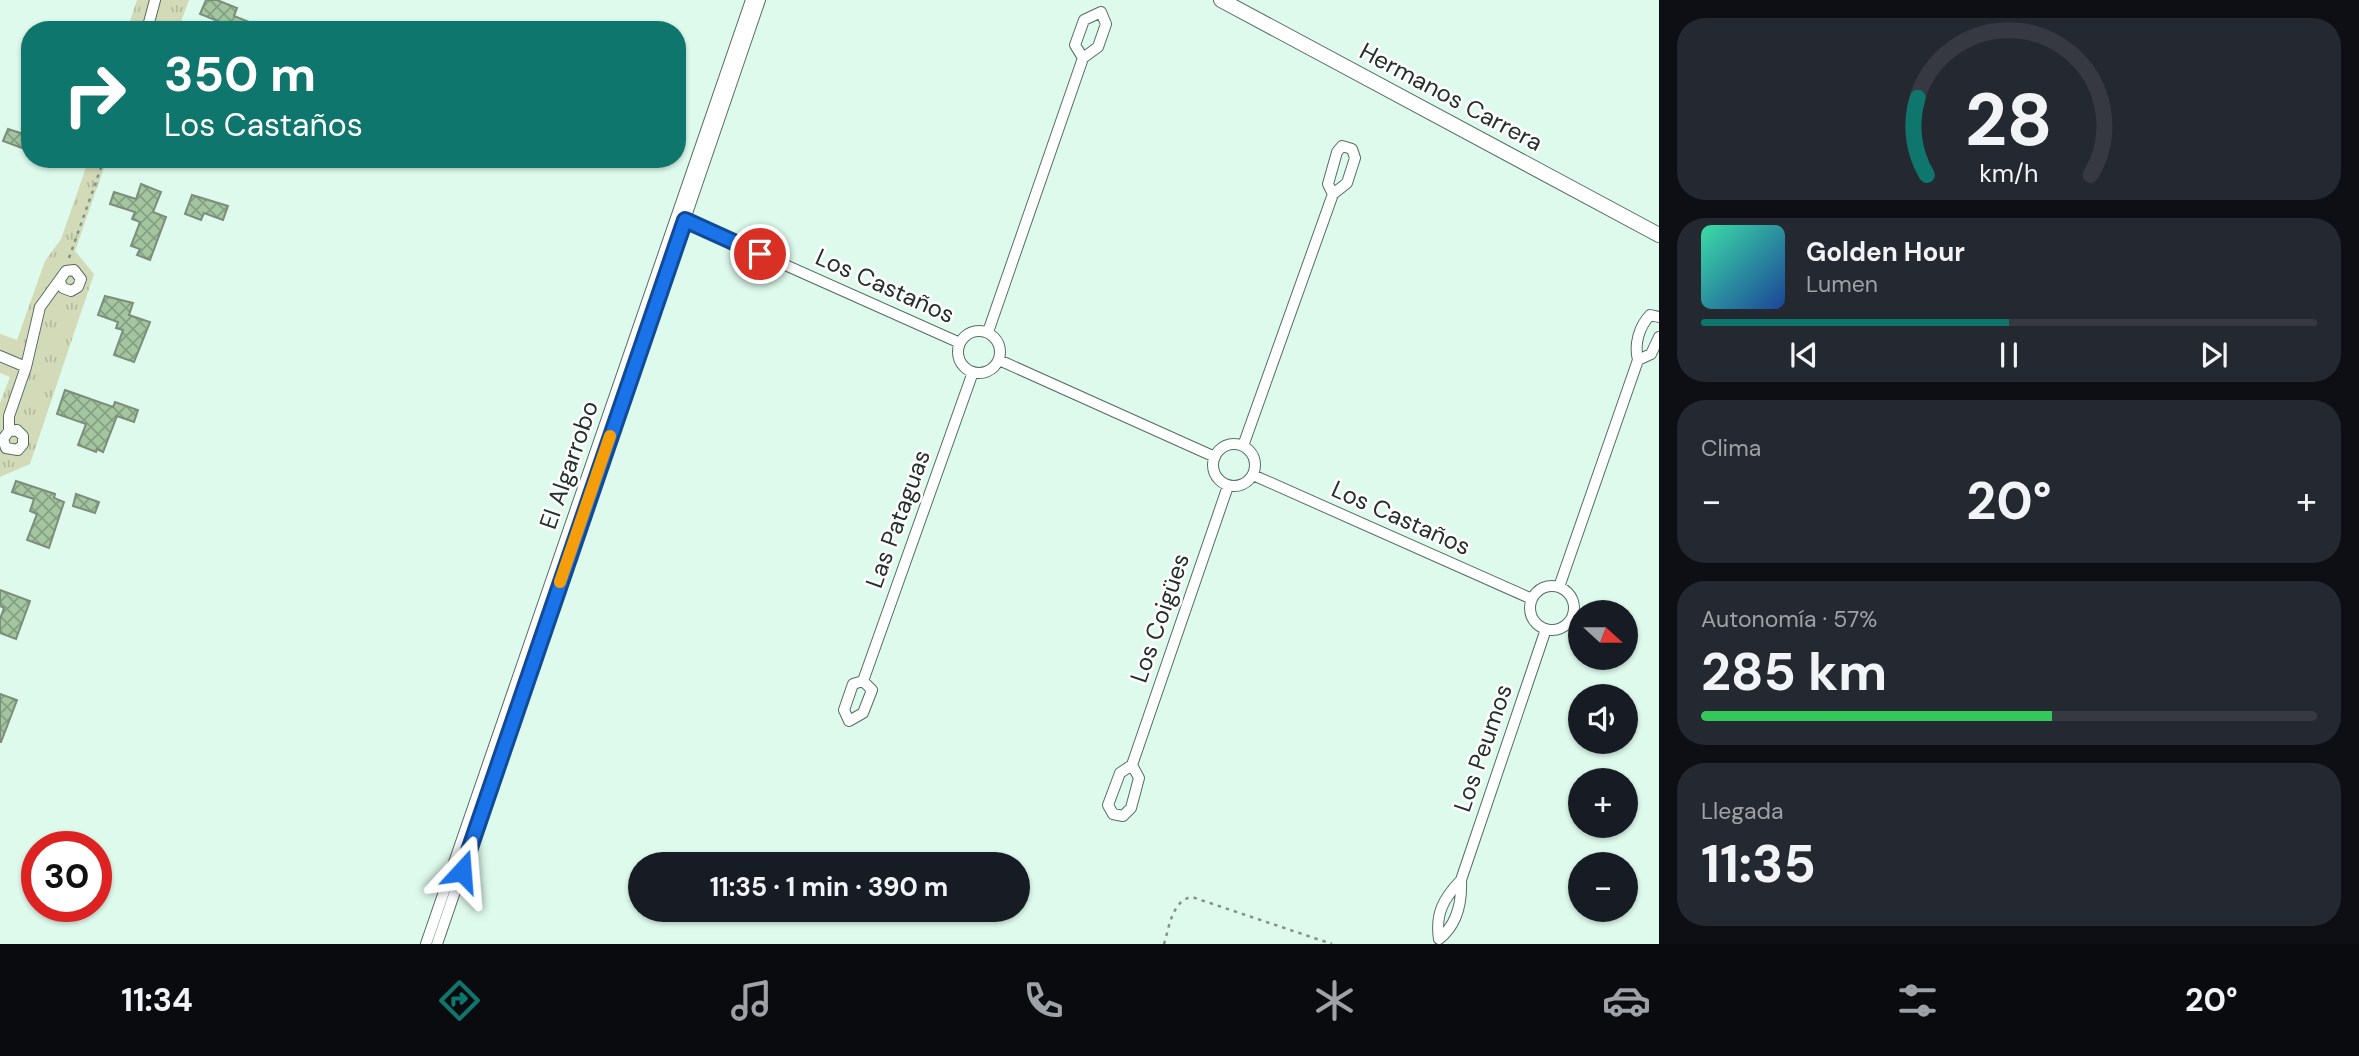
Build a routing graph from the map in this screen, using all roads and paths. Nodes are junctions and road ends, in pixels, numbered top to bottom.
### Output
1 (155, 0) edge
2 (751, 0) edge
3 (760, 0) edge
4 (1221, 0) edge
5 (149, 21) edge
6 (1083, 58) dead end
7 (101, 168) edge
8 (1333, 194) dead end
9 (681, 219) junction
10 (1659, 235) edge
11 (66, 271) junction
12 (60, 282) junction
13 (1659, 317) edge
14 (988, 332) junction
15 (1659, 337) edge
16 (960, 343) junction
17 (0, 356) edge
18 (999, 360) junction
19 (1638, 360) junction
20 (26, 367) junction
21 (973, 372) junction
22 (9, 431) dead end
23 (1243, 446) junction
24 (1215, 457) junction
25 (1253, 475) junction
26 (1228, 486) junction
27 (1559, 587) junction
28 (1532, 599) junction
29 (1546, 629) junction
30 (863, 681) dead end
31 (1132, 765) dead end
32 (1461, 880) dead end
33 (426, 944) edge
34 (437, 944) edge
35 (1164, 944) edge
36 (1332, 944) edge

1 - 5 street
2 - 9 street, El Algarrobo
3 - 9 street, El Algarrobo
4 - 10 street, Hermanos Carrera
6 - 14 street
7 - 11 path
8 - 23 street
9 - 16 street, Los Castaños
9 - 33 street, El Algarrobo
9 - 34 street, El Algarrobo
11 - 12 street
11 - 12 street
12 - 20 street
13 - 19 street
14 - 16 street
14 - 18 street
15 - 19 street
16 - 21 street
17 - 20 street
18 - 21 street
18 - 24 street
19 - 27 street
20 - 22 street
21 - 30 street, Las Pataguas
23 - 24 street
23 - 25 street
24 - 26 street
25 - 26 street
25 - 28 street, Los Castaños
26 - 31 street, Los Coigües
27 - 28 street
27 - 29 street
28 - 29 street
29 - 32 street, Los Peumos
35 - 36 path

